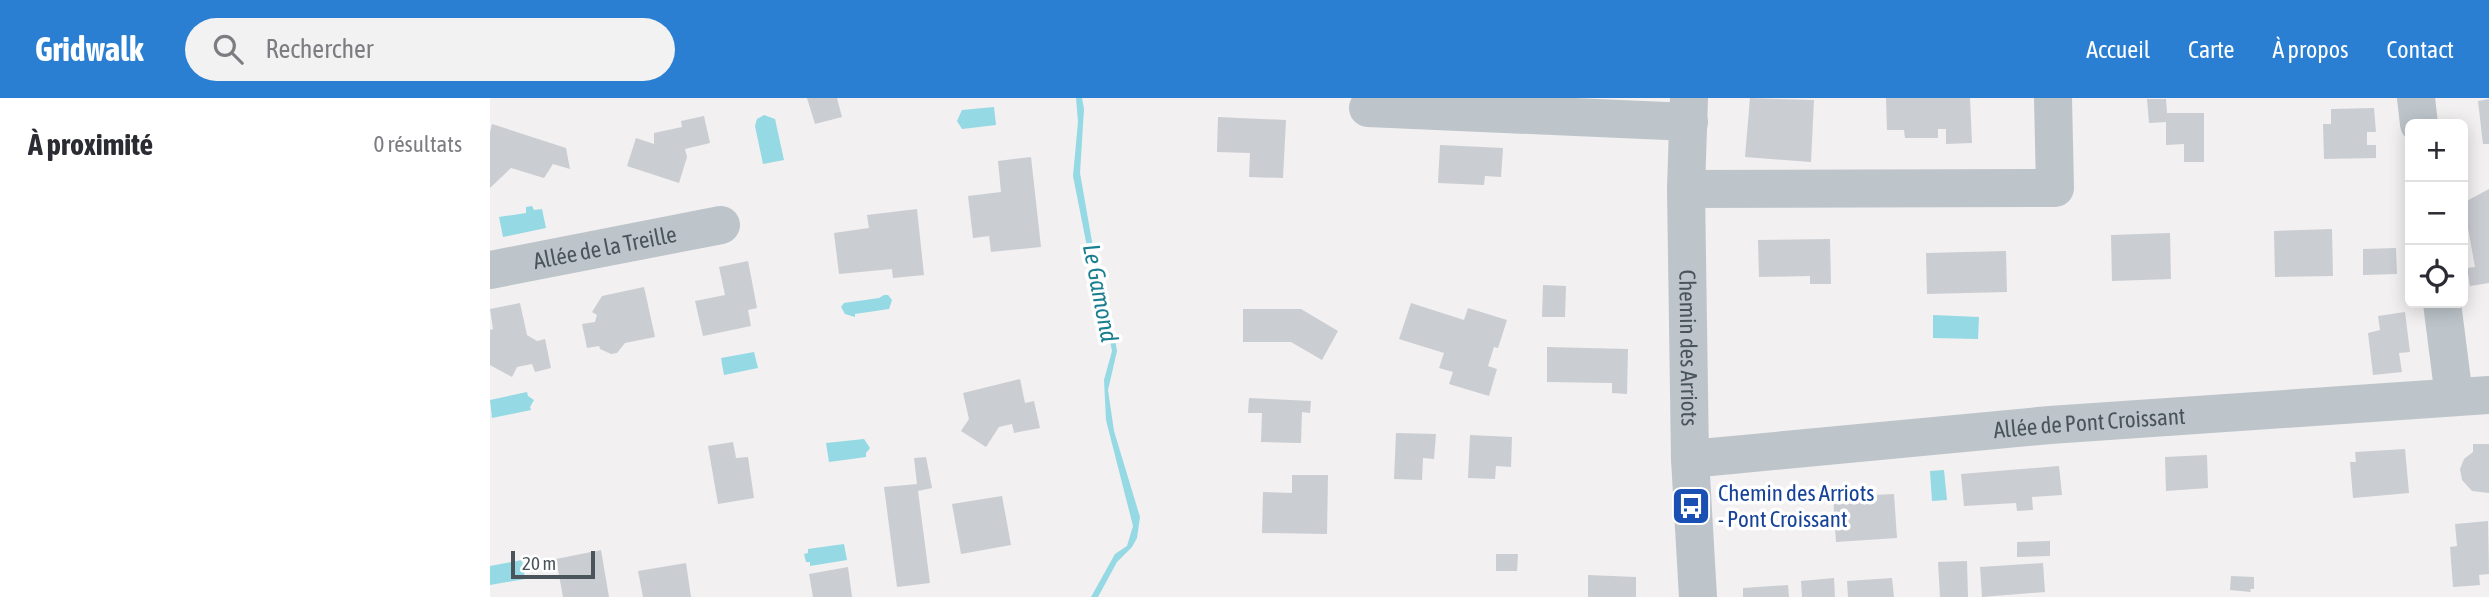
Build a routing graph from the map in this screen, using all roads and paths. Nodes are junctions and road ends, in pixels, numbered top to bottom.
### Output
1 (2053, 98) edge
2 (2416, 98) edge
3 (1368, 108) dead end
4 (1689, 110) edge
5 (2418, 119) edge
6 (1686, 189) junction
7 (721, 225) dead end
8 (490, 270) edge
9 (2444, 308) edge
10 (2472, 396) edge
11 (1690, 459) junction
12 (1698, 597) edge

1 - 6 street
2 - 5 street
3 - 4 street
4 - 6 street, Chemin des Arriots
6 - 11 street, Chemin des Arriots
7 - 8 street, Allée de la Treille
9 - 10 street
10 - 11 street, Allée de Pont Croissant
11 - 12 street, Chemin des Arriots

